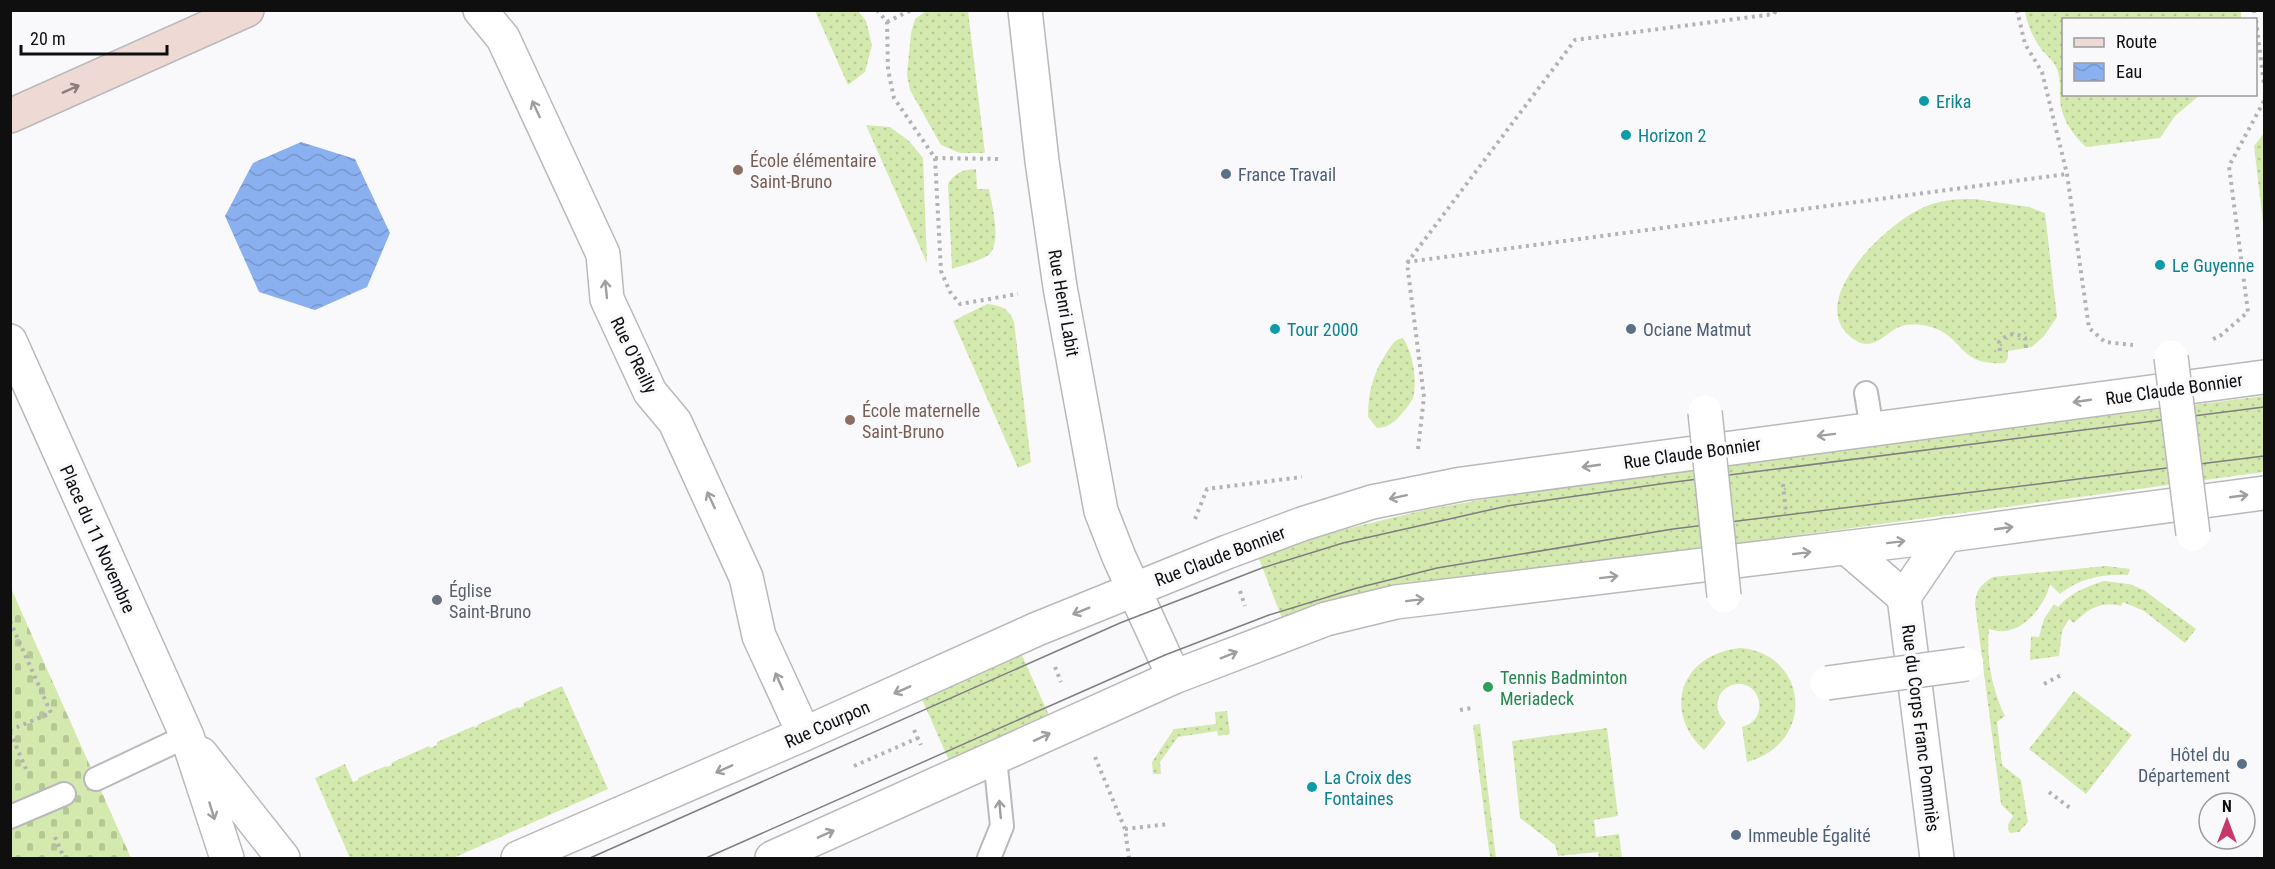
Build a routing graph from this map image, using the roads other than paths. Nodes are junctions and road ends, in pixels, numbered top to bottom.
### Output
1 (247, 10) edge
2 (480, 10) edge
3 (1025, 10) edge
4 (10, 116) edge
5 (10, 341) edge
6 (2171, 357) road end
7 (2265, 377) edge
8 (1866, 393) dead end
9 (1705, 412) dead end
10 (1872, 429) junction
11 (2265, 493) edge
12 (2193, 534) dead end
13 (1946, 536) junction
14 (1847, 548) junction
15 (1135, 589) junction
16 (1724, 596) dead end
17 (1904, 597) junction
18 (1967, 664) dead end
19 (1174, 677) junction
20 (1827, 683) dead end
21 (804, 734) junction
22 (187, 736) junction
23 (995, 758) junction
24 (96, 779) dead end
25 (64, 794) dead end
26 (10, 817) edge
27 (227, 858) edge
28 (283, 858) edge
29 (518, 858) edge
30 (772, 858) edge
31 (989, 858) edge
32 (1937, 858) edge

4 -> 1 main road
21 -> 2 street, Rue O'Reilly
3 - 15 street, Rue Henri Labit
5 - 22 street, Place du 11 Novembre
6 - 12 street, bridge
7 -> 10 street, Rue Claude Bonnier
8 - 10 lane
9 - 16 street, bridge
10 -> 15 street, Rue Claude Bonnier
13 -> 11 street
14 -> 13 street
13 - 17 street
14 - 17 street
19 -> 14 street
15 - 19 street, Rue Henri Labit
15 -> 21 street, Rue Courpon
17 - 32 street, Rue du Corps Franc Pommiès
18 - 20 street, bridge
23 -> 19 street
21 -> 29 street, Rue Courpon
22 - 24 lane
22 -> 27 street, Place du 11 Novembre
22 - 28 street, Place du 11 Novembre
30 -> 23 street
31 -> 23 lane
25 - 26 lane

